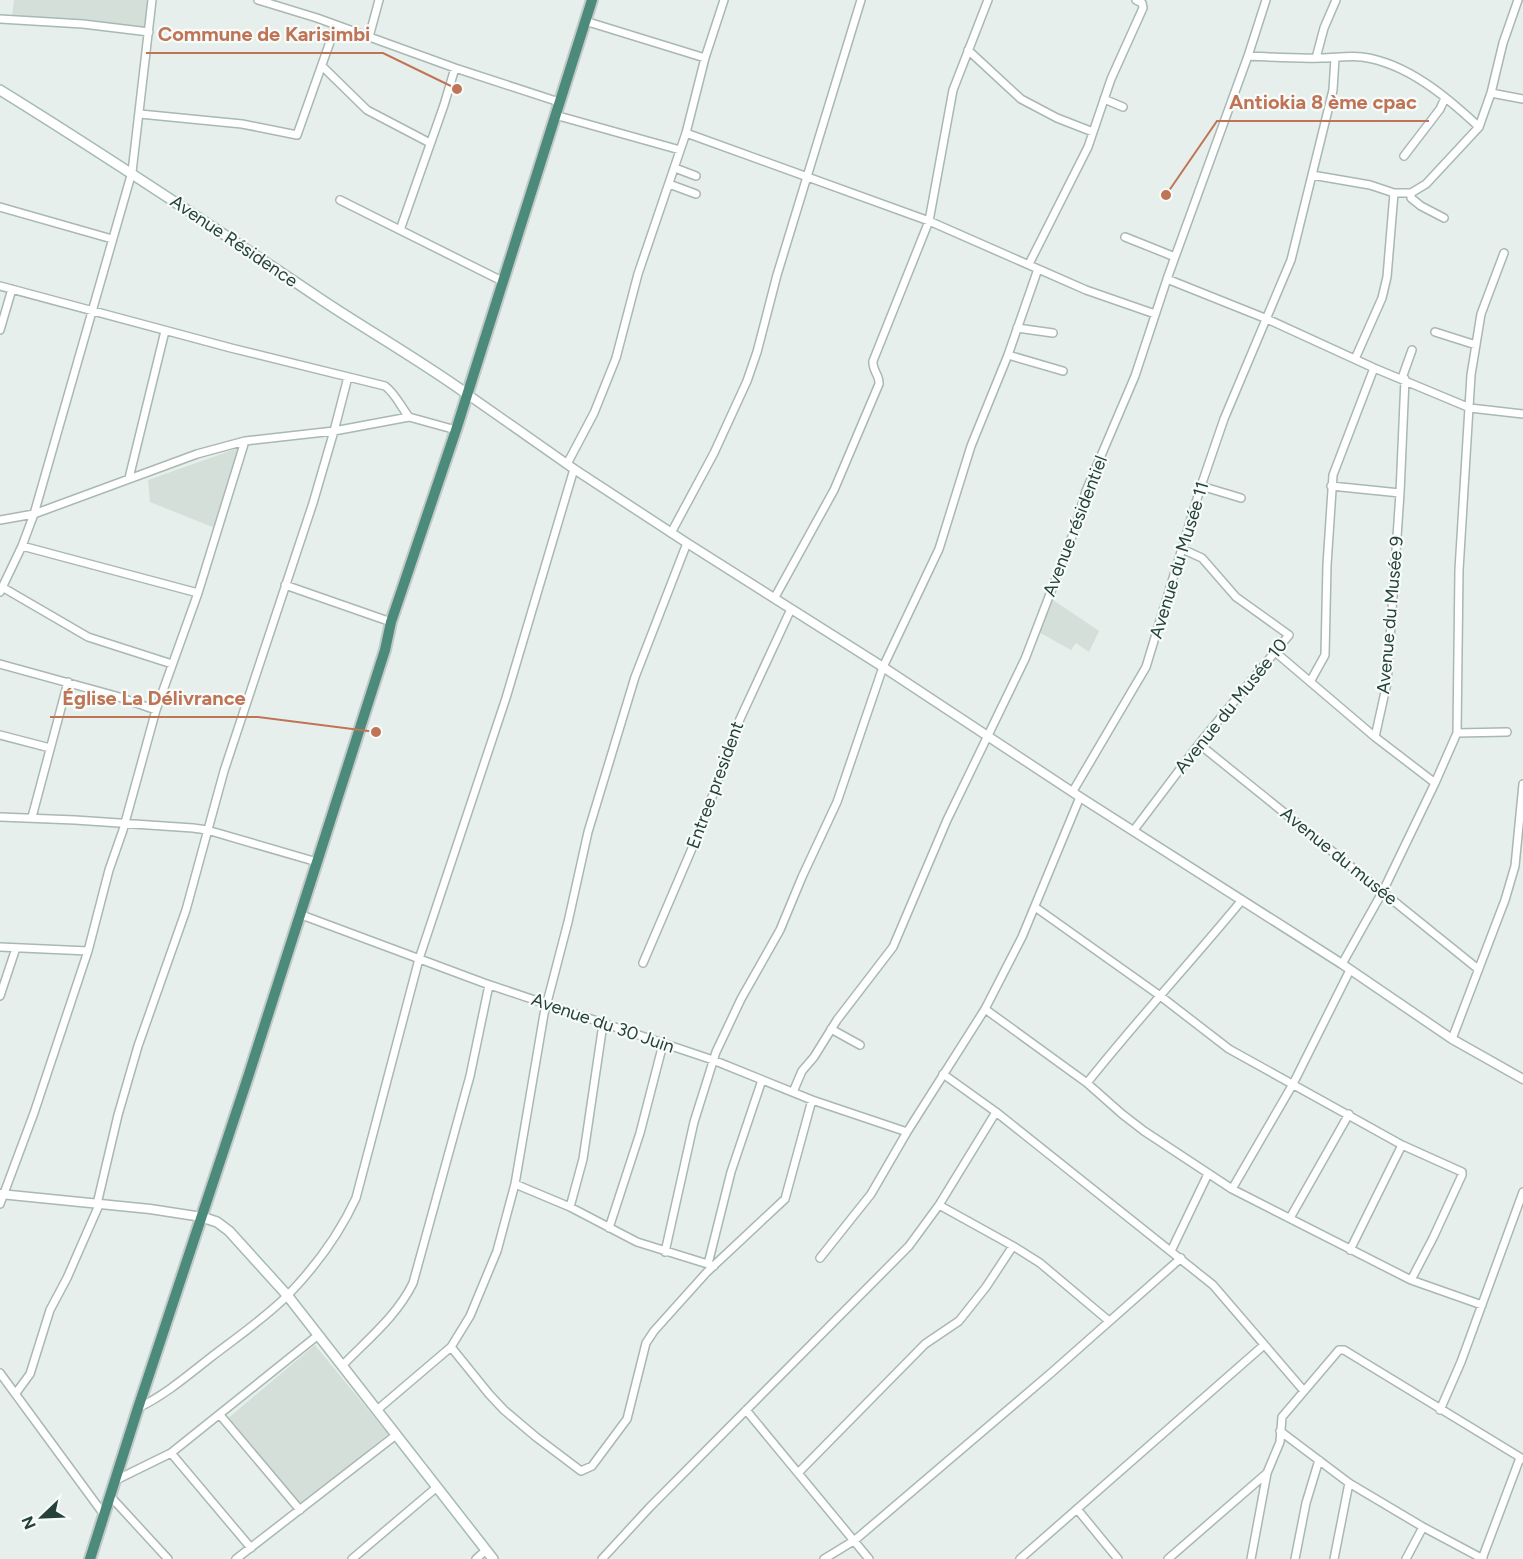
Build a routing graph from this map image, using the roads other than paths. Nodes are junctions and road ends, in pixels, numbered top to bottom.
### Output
1 (152, 0) edge
2 (258, 0) edge
3 (379, 0) edge
4 (591, 0) edge
5 (724, 0) edge
6 (861, 0) edge
7 (988, 0) edge
8 (1136, 0) edge
9 (1266, 0) edge
10 (1336, 0) edge
11 (1518, 0) edge
12 (0, 20) edge
13 (585, 21) junction
14 (336, 25) junction
15 (149, 32) junction
16 (369, 37) junction
17 (968, 50) junction
18 (1248, 56) junction
19 (705, 58) junction
20 (1317, 58) junction
21 (1335, 58) junction
22 (322, 66) junction
23 (455, 68) junction
24 (0, 90) edge
25 (1491, 93) junction
26 (1445, 98) junction
27 (1104, 99) junction
28 (1523, 99) edge
29 (559, 102) junction
30 (1124, 107) dead end
31 (140, 114) junction
32 (555, 114) junction
33 (1479, 127) junction
34 (1093, 132) junction
35 (686, 134) junction
36 (430, 143) junction
37 (680, 150) junction
38 (1404, 156) dead end
39 (675, 168) junction
40 (132, 172) junction
41 (1312, 175) junction
42 (696, 176) dead end
43 (808, 177) junction
44 (669, 184) junction
45 (1394, 193) junction
46 (1411, 193) junction
47 (696, 194) dead end
48 (340, 200) dead end
49 (0, 207) edge
50 (1444, 218) dead end
51 (929, 220) junction
52 (400, 230) junction
53 (1125, 237) dead end
54 (111, 239) junction
55 (1504, 253) dead end
56 (1175, 257) junction
57 (1029, 264) junction
58 (1038, 269) junction
59 (1167, 279) junction
60 (502, 281) junction
61 (0, 286) edge
62 (12, 289) junction
63 (91, 310) junction
64 (1155, 314) junction
65 (1267, 319) junction
66 (1017, 328) junction
67 (0, 330) edge
68 (165, 331) junction
69 (1435, 332) dead end
70 (1053, 333) dead end
71 (1476, 345) junction
72 (1412, 350) dead end
73 (1008, 355) junction
74 (1356, 359) junction
75 (1374, 368) junction
76 (1063, 370) dead end
77 (348, 377) junction
78 (1404, 379) junction
79 (467, 394) junction
80 (1470, 408) junction
81 (1523, 414) edge
82 (409, 417) junction
83 (456, 429) junction
84 (334, 431) junction
85 (245, 441) junction
86 (571, 466) junction
87 (129, 478) junction
88 (1201, 486) junction
89 (1331, 486) junction
90 (1400, 493) junction
91 (1241, 498) dead end
92 (34, 514) junction
93 (0, 520) edge
94 (671, 533) junction
95 (687, 543) junction
96 (22, 546) junction
97 (1182, 549) junction
98 (285, 585) junction
99 (1, 589) edge
100 (198, 593) junction
101 (774, 597) junction
102 (791, 609) junction
103 (391, 622) junction
104 (1274, 651) junction
105 (0, 664) edge
106 (172, 664) junction
107 (884, 667) junction
108 (68, 682) junction
109 (1310, 682) junction
110 (156, 710) junction
111 (1507, 732) dead end
112 (1457, 733) junction
113 (0, 735) edge
114 (986, 735) junction
115 (1374, 737) junction
116 (1199, 744) junction
117 (50, 748) junction
118 (1435, 783) junction
119 (1523, 784) edge
120 (1076, 794) junction
121 (0, 817) edge
122 (32, 817) junction
123 (124, 824) junction
124 (207, 830) junction
125 (1134, 830) junction
126 (317, 862) junction
127 (1383, 891) junction
128 (1242, 900) junction
129 (1035, 907) junction
130 (299, 914) junction
131 (0, 947) edge
132 (16, 948) junction
133 (88, 951) junction
134 (419, 959) junction
135 (643, 963) dead end
136 (1342, 964) junction
137 (1478, 969) junction
138 (1350, 970) junction
139 (489, 985) junction
140 (1159, 995) junction
141 (0, 996) edge
142 (546, 1004) junction
143 (985, 1009) junction
144 (603, 1024) junction
145 (831, 1029) junction
146 (1452, 1039) junction
147 (663, 1044) junction
148 (860, 1045) dead end
149 (713, 1060) junction
150 (943, 1074) junction
151 (1523, 1079) edge
152 (762, 1080) junction
153 (1087, 1083) junction
154 (1293, 1084) junction
155 (793, 1092) junction
156 (812, 1100) junction
157 (996, 1112) junction
158 (1349, 1114) junction
159 (907, 1132) junction
160 (1402, 1145) junction
161 (1208, 1174) junction
162 (515, 1184) junction
163 (1232, 1189) junction
164 (1523, 1192) edge
165 (2, 1194) edge
166 (0, 1204) edge
167 (98, 1205) junction
168 (939, 1205) junction
169 (570, 1207) junction
170 (202, 1217) junction
171 (1290, 1218) junction
172 (609, 1228) junction
173 (1013, 1246) junction
174 (1350, 1250) junction
175 (665, 1251) junction
176 (1171, 1251) junction
177 (820, 1258) dead end
178 (1181, 1258) junction
179 (711, 1265) junction
180 (1411, 1280) junction
181 (287, 1295) junction
182 (1482, 1305) junction
183 (1109, 1321) junction
184 (317, 1336) junction
185 (1264, 1345) junction
186 (451, 1347) junction
187 (342, 1366) junction
188 (0, 1373) edge
189 (1304, 1391) junction
190 (16, 1393) junction
191 (138, 1408) junction
192 (376, 1410) junction
193 (746, 1410) junction
194 (1440, 1410) junction
195 (220, 1415) junction
196 (1281, 1431) junction
197 (396, 1435) junction
198 (171, 1453) junction
199 (1521, 1459) edge
200 (1319, 1460) junction
201 (799, 1472) junction
202 (1267, 1473) junction
203 (116, 1480) junction
204 (1349, 1483) junction
205 (437, 1487) junction
206 (111, 1497) junction
207 (1077, 1509) junction
208 (300, 1510) junction
209 (105, 1516) junction
210 (1423, 1527) junction
211 (855, 1540) junction
212 (251, 1548) junction
213 (486, 1550) junction
214 (90, 1559) edge
215 (168, 1559) edge
216 (237, 1559) edge
217 (352, 1559) edge
218 (476, 1559) edge
219 (493, 1559) edge
220 (602, 1559) edge
221 (824, 1559) edge
222 (869, 1559) edge
223 (1020, 1559) edge
224 (1119, 1559) edge
225 (1168, 1559) edge
226 (1251, 1559) edge
227 (1295, 1559) edge
228 (1334, 1559) edge
229 (1406, 1559) edge
230 (1483, 1559) edge

1 - 15 street
2 - 14 street
3 - 16 street
4 - 13 highway
5 - 19 street
6 - 43 street
7 - 17 street
8 - 27 street
9 - 18 street, Avenue résidentiel
10 - 20 street
11 - 25 street
12 - 15 street
13 - 19 street
13 - 29 highway
14 - 16 street
14 - 22 street
15 - 31 street
16 - 23 street
17 - 34 street
17 - 51 street
18 - 20 street
18 - 56 street, Avenue résidentiel
19 - 35 street
20 - 21 street
21 - 26 street
21 - 41 street, Avenue du Musée 11
22 - 31 street
22 - 36 street
23 - 29 street
23 - 36 street
24 - 40 main road, Avenue Résidence
25 - 28 street
25 - 33 street
26 - 33 street
26 - 38 street
27 - 30 street
27 - 34 street
29 - 32 highway
31 - 40 street
32 - 37 street
32 - 60 highway
33 - 46 street
34 - 57 street
35 - 37 street
35 - 43 street
36 - 52 street
37 - 39 street
39 - 42 street
39 - 44 street
40 - 54 street
40 - 79 main road, Avenue Résidence
41 - 45 street
41 - 65 street, Avenue du Musée 11
43 - 51 street
43 - 94 street
44 - 47 street
44 - 86 street
45 - 46 street
45 - 74 street
46 - 50 street
48 - 52 street
49 - 54 street
51 - 57 street
51 - 101 street
52 - 60 street
53 - 56 street
54 - 63 street
55 - 71 street
56 - 59 street, Avenue résidentiel
57 - 58 street
58 - 64 street
58 - 66 street
59 - 64 street, Avenue résidentiel
59 - 65 street
60 - 79 highway
61 - 62 street
62 - 63 street
62 - 67 street
63 - 68 street
63 - 92 street
64 - 114 street, Avenue résidentiel
65 - 74 street
65 - 88 street, Avenue du Musée 11
66 - 70 street
66 - 73 street
68 - 77 street
68 - 87 street
69 - 71 street
71 - 80 street
72 - 78 street, Avenue du Musée 9
73 - 76 street
73 - 107 street
74 - 75 street
75 - 78 street
75 - 89 street
77 - 82 street
77 - 84 street
78 - 80 street
78 - 90 street, Avenue du Musée 9
79 - 83 highway
79 - 86 street
80 - 81 street
80 - 112 street
82 - 83 street
82 - 84 street
83 - 103 highway
84 - 85 street
84 - 98 street
85 - 87 street
85 - 100 street
86 - 94 street
86 - 134 street
87 - 92 street
88 - 91 street
88 - 97 street, Avenue du Musée 11
89 - 90 street
89 - 109 street
90 - 115 street, Avenue du Musée 9
92 - 93 street
92 - 96 street
94 - 95 street
95 - 101 street
95 - 142 street
96 - 99 street
96 - 100 street
97 - 104 street, Avenue du Musée 10
97 - 120 street, Avenue du Musée 11
98 - 103 street
98 - 124 street
99 - 106 street
100 - 106 street
101 - 102 street
102 - 107 street
102 - 135 street, Entree president
103 - 126 highway
104 - 109 street
104 - 116 street, Avenue du Musée 10
105 - 108 street
106 - 110 street
107 - 114 street
107 - 149 street
108 - 110 street
108 - 117 street
109 - 115 street
110 - 123 street
111 - 112 street
112 - 118 street
113 - 117 street
114 - 120 street
114 - 145 street, Avenue résidentiel
115 - 118 street
116 - 125 street, Avenue du Musée 10
116 - 127 street, Avenue du musée
117 - 122 street
118 - 127 street
119 - 137 street
120 - 125 street
120 - 129 street, Avenue du Musée 11
121 - 122 street
122 - 123 street
123 - 124 street
123 - 133 street
124 - 126 street
124 - 167 street
125 - 128 street
126 - 130 highway
127 - 136 street
127 - 137 street, Avenue du musée
128 - 136 street
128 - 140 street
129 - 140 street
129 - 143 street, Avenue du Musée 11
130 - 134 street, Avenue du 30 Juin
130 - 170 highway
131 - 132 street
132 - 133 street
132 - 141 street
133 - 165 street
134 - 139 street, Avenue du 30 Juin
134 - 181 street
136 - 138 street
137 - 146 street
138 - 146 street
138 - 154 street
139 - 142 street, Avenue du 30 Juin
139 - 187 street
140 - 153 street
140 - 154 street
142 - 144 street, Avenue du 30 Juin
142 - 162 street
143 - 150 street, Avenue du Musée 11
143 - 153 street
144 - 147 street, Avenue du 30 Juin
144 - 169 street
145 - 148 street
145 - 155 street, Avenue résidentiel
146 - 151 street
147 - 149 street, Avenue du 30 Juin
147 - 172 street
149 - 152 street, Avenue du 30 Juin
149 - 175 street
150 - 157 street
150 - 159 street, Avenue du Musée 11
152 - 155 street, Avenue du 30 Juin
152 - 179 street
153 - 161 street
154 - 158 street
154 - 163 street
155 - 156 street, Avenue du 30 Juin
156 - 159 street, Avenue du 30 Juin
156 - 179 street
157 - 168 street
157 - 176 street
158 - 160 street
158 - 171 street
159 - 177 street, Avenue du Musée 11
160 - 174 street
160 - 180 street
161 - 163 street
161 - 176 street
162 - 169 street
162 - 186 street
163 - 171 street
164 - 182 street
165 - 166 street
165 - 167 street
167 - 170 street
167 - 190 street
168 - 173 street
168 - 193 street
169 - 172 street
170 - 181 main road
170 - 191 highway
171 - 174 street
172 - 175 street
173 - 183 street
173 - 201 street
174 - 180 street
175 - 179 street
176 - 178 street
178 - 183 street
178 - 185 street
179 - 186 street
180 - 182 street
181 - 184 main road
181 - 191 street
182 - 194 street
183 - 211 street
184 - 187 main road
184 - 195 street
185 - 189 street
185 - 207 street
186 - 192 street
187 - 192 main road
188 - 190 street
189 - 194 street
189 - 196 street
190 - 209 street
191 - 203 highway
192 - 197 main road
193 - 201 street
193 - 220 street
194 - 199 street
195 - 198 street
195 - 208 street
196 - 200 street
196 - 202 street
197 - 205 main road
197 - 208 street
198 - 203 street
198 - 212 street
199 - 230 street
200 - 204 street
200 - 227 street
201 - 211 street
202 - 225 street
202 - 226 street
203 - 206 highway
204 - 210 street
204 - 228 street
205 - 213 main road
205 - 217 street
206 - 209 highway
206 - 215 street
207 - 223 street
207 - 224 street
208 - 212 street
209 - 214 highway
210 - 229 street
210 - 230 street
211 - 221 street
211 - 222 street
212 - 216 street
213 - 218 street
213 - 219 main road

